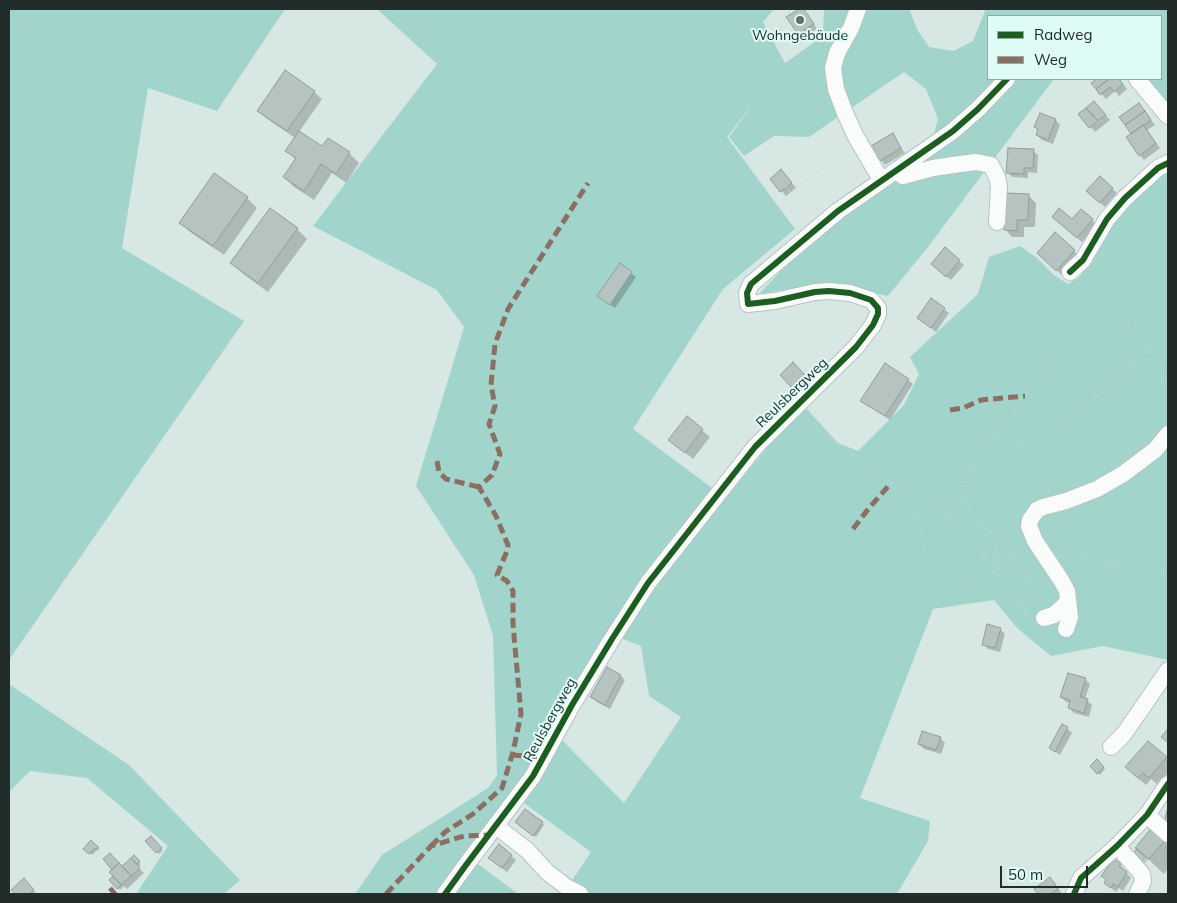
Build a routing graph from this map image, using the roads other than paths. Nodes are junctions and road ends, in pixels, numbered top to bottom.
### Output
1 (858, 9) edge
2 (1006, 80) edge
3 (1139, 80) edge
4 (1168, 116) edge
5 (1168, 163) edge
6 (897, 172) junction
7 (881, 180) junction
8 (997, 222) dead end
9 (1070, 272) dead end
10 (1168, 434) edge
11 (1068, 602) junction
12 (1049, 617) road end
13 (1066, 629) dead end
14 (1168, 671) edge
15 (1111, 747) dead end
16 (1168, 784) edge
17 (1148, 815) junction
18 (496, 826) junction
19 (1168, 834) edge
20 (1117, 846) junction
21 (445, 894) edge
22 (580, 894) edge
23 (1074, 894) edge
24 (1137, 894) edge

1 - 7 street
2 - 6 street, Reulsbergweg
3 - 4 street
5 - 9 street
6 - 7 street, Reulsbergweg
6 - 8 street, Reulsbergweg
7 - 18 street, Reulsbergweg
10 - 11 street
11 - 12 street
11 - 13 street
14 - 15 street
16 - 17 street
17 - 19 street
17 - 20 street
18 - 21 street, Reulsbergweg
18 - 22 street
20 - 23 street
20 - 24 street

